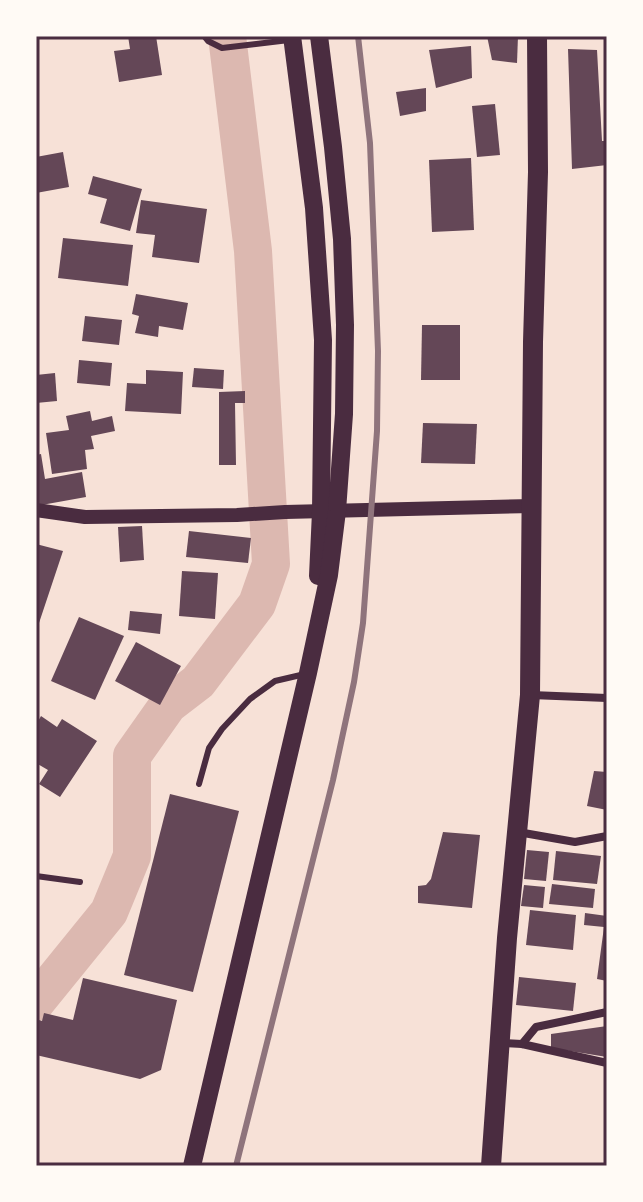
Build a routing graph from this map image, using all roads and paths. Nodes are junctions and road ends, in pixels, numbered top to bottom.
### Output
1 (204, 36) edge
2 (319, 36) edge
3 (537, 36) edge
4 (292, 38) edge
5 (533, 506) junction
6 (36, 510) edge
7 (329, 511) junction
8 (308, 673) junction
9 (530, 695) junction
10 (607, 698) edge
11 (199, 784) dead end
12 (518, 832) junction
13 (607, 836) edge
14 (36, 876) edge
15 (80, 882) dead end
16 (607, 1012) edge
17 (500, 1042) junction
18 (522, 1044) junction
19 (607, 1063) edge
20 (192, 1166) edge
21 (491, 1166) edge

1 - 4 lane
2 - 7 main road
3 - 5 highway
4 - 7 main road
5 - 7 street
5 - 9 highway
6 - 7 street
7 - 8 main road
8 - 11 lane
8 - 20 main road
9 - 10 street
9 - 12 highway
12 - 13 street
12 - 17 highway
14 - 15 lane
16 - 18 street
17 - 18 street
17 - 21 highway
18 - 19 street

